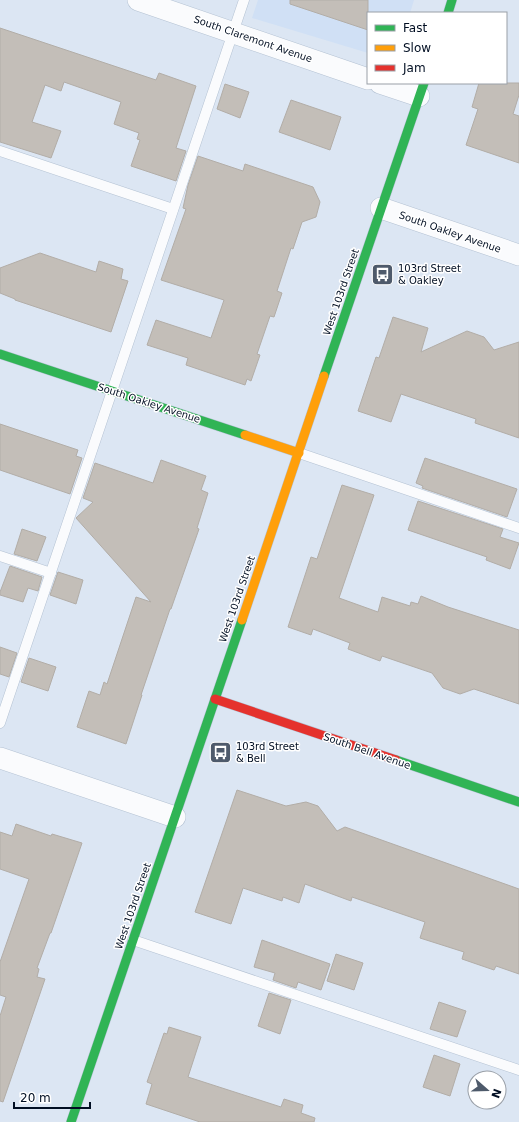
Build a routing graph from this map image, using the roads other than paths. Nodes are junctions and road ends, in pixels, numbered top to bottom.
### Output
1 (138, 0) edge
2 (244, 0) edge
3 (452, 0) edge
4 (448, 12) edge
5 (233, 32) junction
6 (367, 79) edge
7 (386, 84) edge
8 (422, 90) edge
9 (0, 151) edge
10 (381, 208) junction
11 (173, 209) junction
12 (519, 255) edge
13 (0, 354) edge
14 (112, 391) junction
15 (299, 452) junction
16 (519, 528) edge
17 (0, 556) edge
18 (51, 573) junction
19 (215, 699) junction
20 (0, 723) edge
21 (0, 758) edge
22 (519, 802) edge
23 (175, 817) junction
24 (133, 940) junction
25 (519, 1070) edge
26 (71, 1122) edge

1 - 5 street, South Claremont Avenue
2 - 5 lane
3 - 4 main road
5 - 6 street, South Claremont Avenue
5 - 11 lane
7 - 8 street
8 - 10 main road, West 103rd Street
9 - 11 lane
10 - 12 street, South Oakley Avenue
10 - 15 main road, West 103rd Street
11 - 14 lane
13 - 14 main road, South Oakley Avenue
14 - 15 main road, South Oakley Avenue
14 - 18 lane
15 - 16 lane
15 - 19 main road, West 103rd Street
17 - 18 lane
18 - 20 lane
19 - 22 main road, South Bell Avenue
19 - 23 main road, West 103rd Street
21 - 23 street
23 - 24 main road, West 103rd Street
24 - 25 lane
24 - 26 main road, West 103rd Street

